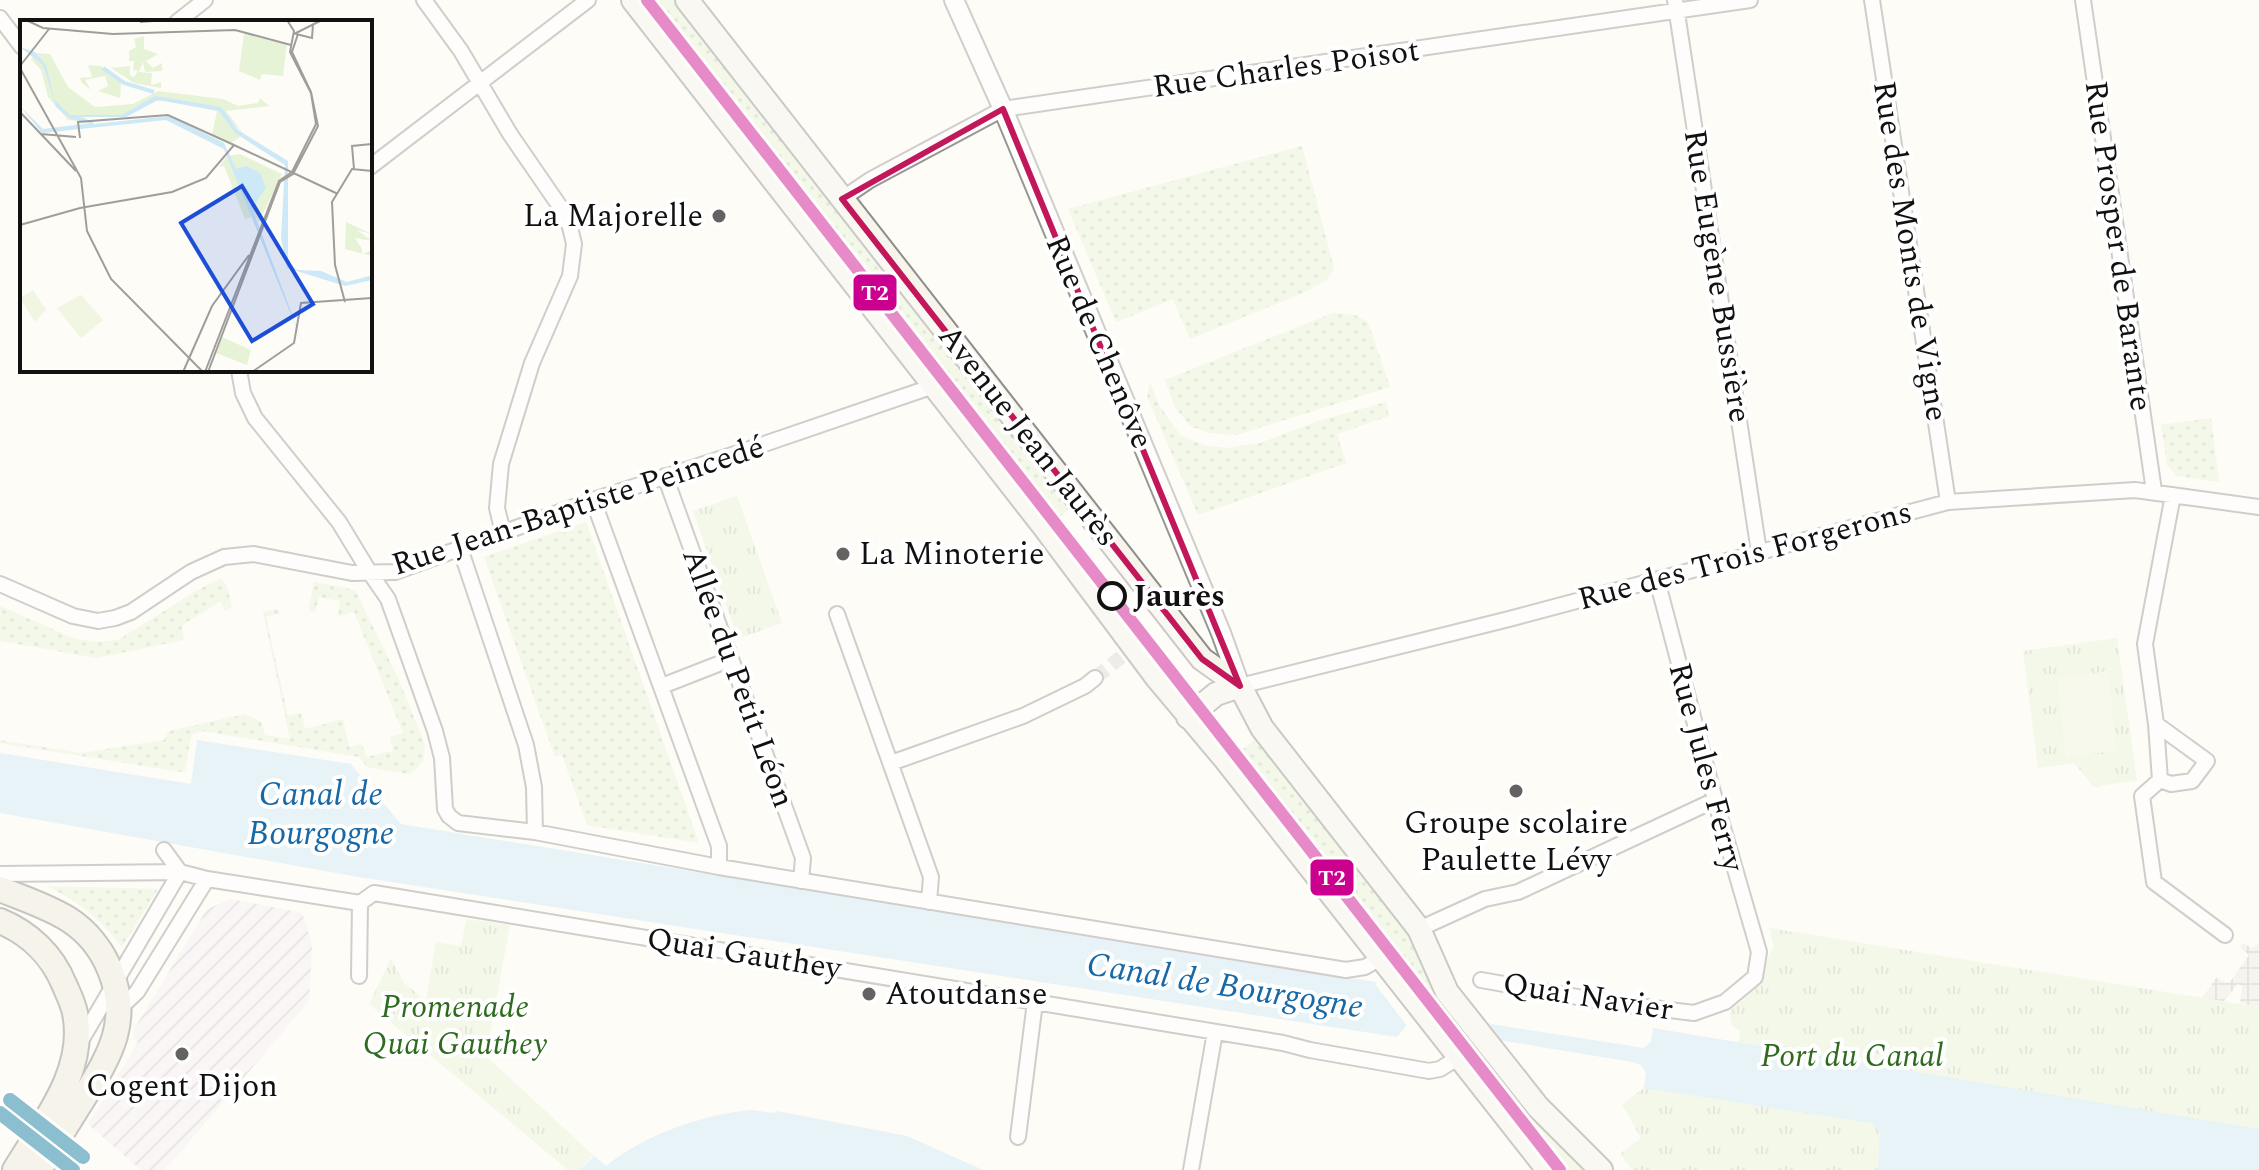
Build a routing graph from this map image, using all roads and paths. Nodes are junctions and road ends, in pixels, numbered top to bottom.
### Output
1 (205, 0) edge
2 (424, 0) edge
3 (588, 0) edge
4 (633, 0) edge
5 (687, 0) edge
6 (954, 0) edge
7 (1750, 0) edge
8 (1872, 0) edge
9 (2083, 0) edge
10 (1676, 6) edge
11 (0, 18) edge
12 (180, 20) edge
13 (20, 44) edge
14 (480, 83) junction
15 (1003, 109) junction
16 (372, 165) edge
17 (842, 199) junction
18 (239, 372) edge
19 (932, 383) junction
20 (665, 476) junction
21 (2154, 491) junction
22 (2173, 495) junction
23 (593, 500) junction
24 (1948, 502) junction
25 (2259, 507) edge
26 (503, 533) junction
27 (460, 548) junction
28 (1759, 552) junction
29 (370, 573) junction
30 (1657, 580) junction
31 (0, 584) edge
32 (837, 614) dead end
33 (731, 659) junction
34 (1095, 678) tunnel mouth
35 (662, 686) junction
36 (1240, 686) junction
37 (1188, 717) junction
38 (2156, 724) junction
39 (891, 763) junction
40 (2160, 780) junction
41 (1715, 800) junction
42 (535, 832) junction
43 (164, 850) dead end
44 (719, 867) junction
45 (180, 872) junction
46 (0, 874) edge
47 (207, 879) junction
48 (801, 881) junction
49 (0, 889) edge
50 (929, 902) junction
51 (360, 903) junction
52 (0, 921) edge
53 (1419, 929) junction
54 (2225, 935) dead end
55 (1759, 952) joint
56 (1381, 958) junction
57 (359, 976) dead end
58 (1481, 980) dead end
59 (115, 981) junction
60 (1035, 1002) junction
61 (119, 1009) junction
62 (1215, 1032) junction
63 (77, 1047) junction
64 (1459, 1057) junction
65 (62, 1113) junction
66 (1018, 1137) dead end
67 (15, 1170) edge
68 (39, 1170) edge
69 (1191, 1170) edge
70 (1548, 1170) edge
71 (1601, 1170) edge

1 - 12 street
2 - 14 street
3 - 14 street
4 - 19 main road, Avenue Jean Jaurès
5 - 17 main road, Avenue Jean Jaurès
6 - 15 street, Rue de Chenôve
7 - 10 street, Rue Charles Poisot
8 - 24 street, Rue des Monts de Vigne
9 - 21 street, Rue Prosper de Barante
10 - 15 street, Rue Charles Poisot
10 - 28 street, Rue Eugène Bussière
11 - 13 street
14 - 16 street
14 - 26 street
15 - 17 street, Rue Charles Poisot
15 - 36 street, Rue de Chenôve
17 - 36 main road, Avenue Jean Jaurès
18 - 29 street
19 - 20 street, Rue Jean-Baptiste Peincedé
19 - 37 main road, Avenue Jean Jaurès
20 - 23 street, Rue Jean-Baptiste Peincedé
20 - 33 street, Allée du Petit Léon
21 - 22 street, Rue des Trois Forgerons
21 - 24 street, Rue des Trois Forgerons
22 - 25 street, Rue des Trois Forgerons
22 - 38 street
23 - 26 street, Rue Jean-Baptiste Peincedé
23 - 35 street
24 - 28 street, Rue des Trois Forgerons
26 - 27 street, Rue Jean-Baptiste Peincedé
27 - 29 street, Rue Jean-Baptiste Peincedé
27 - 42 street
28 - 30 street, Rue des Trois Forgerons
29 - 31 street, Rue Jean-Baptiste Peincedé
29 - 42 street
30 - 36 street, Rue des Trois Forgerons
30 - 41 street, Rue Jules Ferry
32 - 39 street
33 - 35 street
33 - 48 street, Allée du Petit Léon
34 - 39 street
35 - 44 street
36 - 37 main road
36 - 53 main road, Avenue Jean Jaurès
37 - 56 main road, Avenue Jean Jaurès
38 - 40 street
38 - 40 street
39 - 50 street
40 - 54 street
41 - 53 street
41 - 55 street, Rue Jules Ferry
42 - 44 street
43 - 45 street
44 - 48 street
45 - 46 street, Quai Gauthey
45 - 47 street, Quai Gauthey
45 - 59 street
47 - 51 street, Quai Gauthey
47 - 61 street
48 - 50 street
49 - 59 main road
50 - 56 street
51 - 57 street
51 - 60 street, Quai Gauthey
52 - 63 main road
53 - 71 main road, Avenue Jean Jaurès
55 - 58 street, Quai Navier
56 - 64 main road, Avenue Jean Jaurès
59 - 61 main road
59 - 63 street
60 - 62 street, Quai Gauthey
60 - 66 street
61 - 65 main road
62 - 64 street, Quai Gauthey
62 - 69 street
63 - 65 main road
64 - 70 main road, Avenue Jean Jaurès
65 - 67 main road
65 - 68 main road

